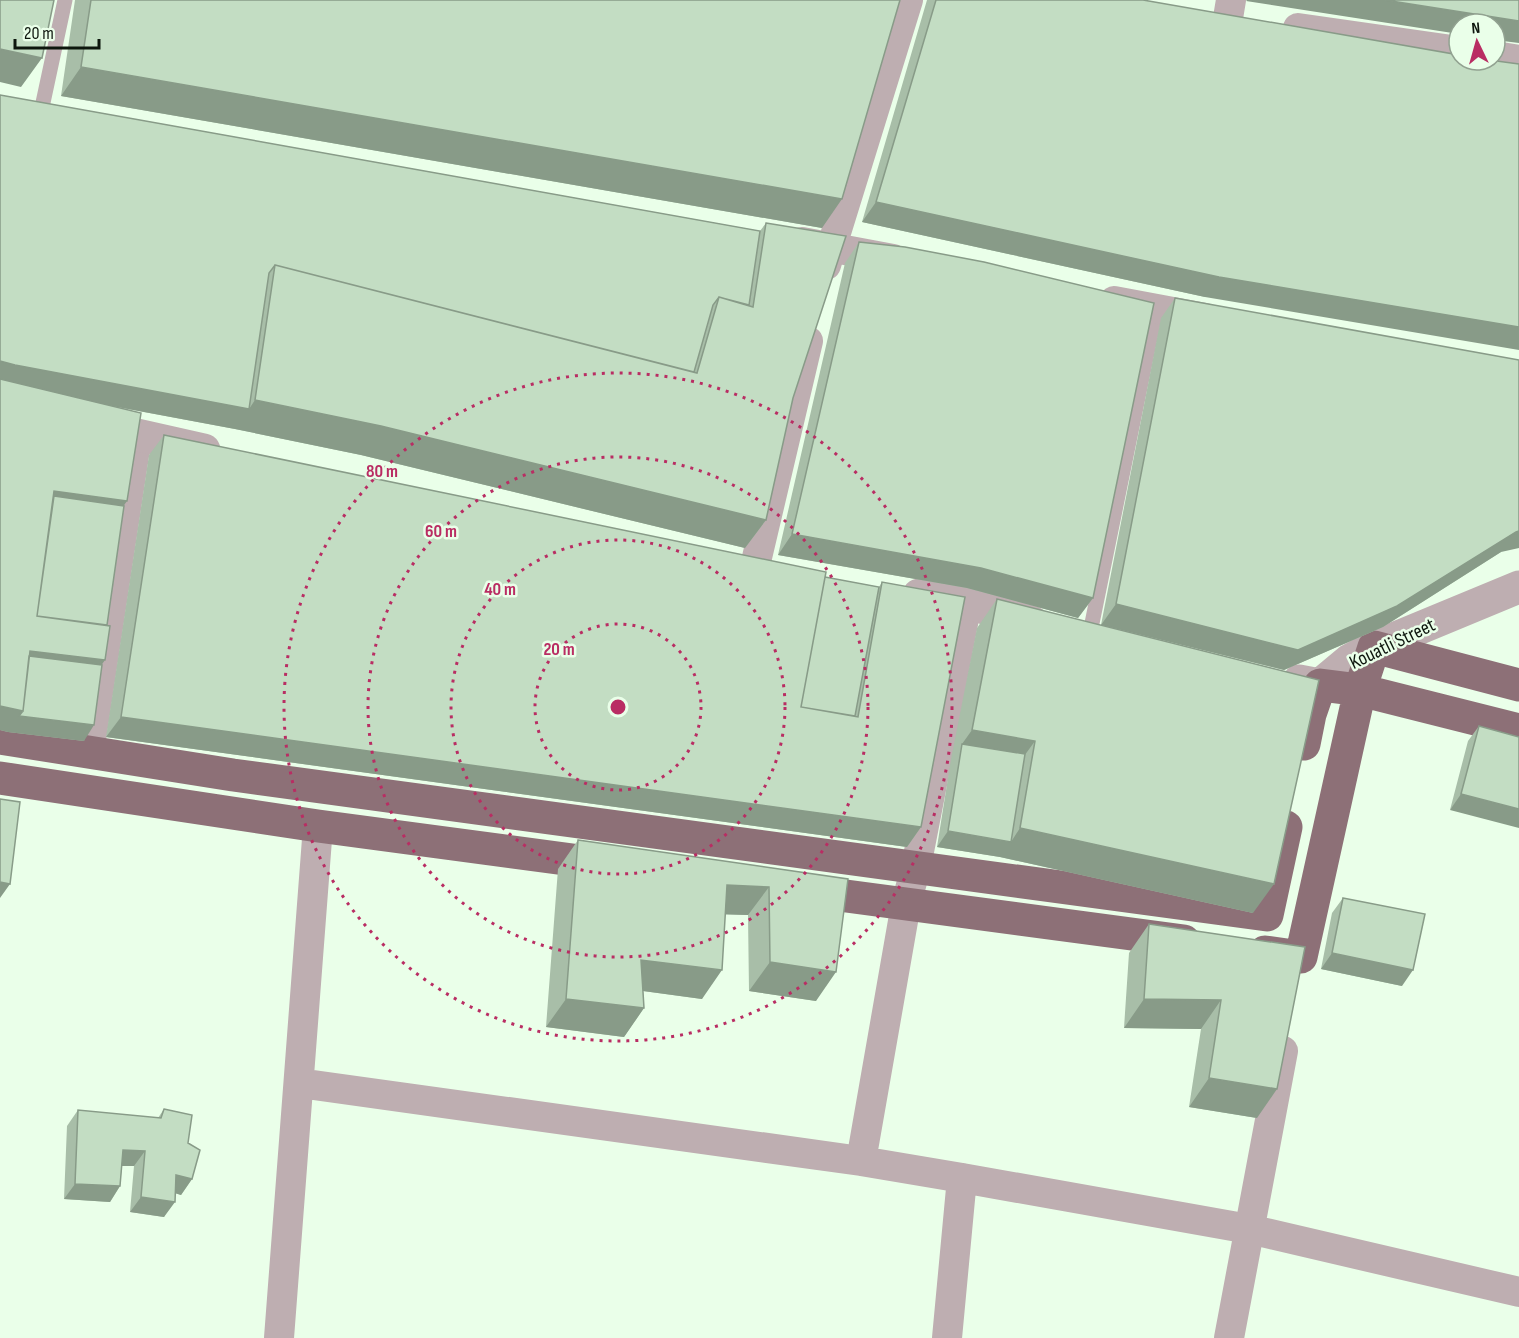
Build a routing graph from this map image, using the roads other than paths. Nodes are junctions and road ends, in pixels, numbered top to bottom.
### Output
1 (65, 0) edge
2 (908, 0) edge
3 (1238, 16) edge
4 (1447, 49) edge
5 (10, 105) edge
6 (52, 114) joint
7 (771, 237) edge
8 (830, 247) junction
9 (923, 265) edge
10 (1086, 296) edge
11 (1156, 309) junction
12 (1227, 321) edge
13 (69, 420) edge
14 (137, 436) junction
15 (231, 456) edge
16 (755, 566) edge
17 (1519, 587) edge
18 (884, 589) edge
19 (967, 603) junction
20 (1089, 638) junction
21 (1123, 645) edge
22 (1374, 647) junction
23 (1271, 676) edge
24 (1519, 684) edge
25 (1320, 685) junction
26 (1360, 690) junction
27 (1519, 730) edge
28 (0, 738) edge
29 (89, 753) junction
30 (1298, 769) edge
31 (0, 778) edge
32 (1291, 803) edge
33 (318, 826) junction
34 (916, 867) junction
35 (636, 868) edge
36 (777, 887) edge
37 (906, 904) junction
38 (1287, 1030) edge
39 (298, 1083) junction
40 (861, 1161) junction
41 (962, 1178) junction
42 (1249, 1229) junction
43 (1519, 1292) edge
44 (279, 1338) edge
45 (947, 1338) edge
46 (1229, 1338) edge

1 - 6 lane
2 - 8 street
3 - 4 street
5 - 6 street
7 - 8 street
8 - 9 street
8 - 16 street
10 - 11 street
11 - 12 street
11 - 20 lane
13 - 14 street
14 - 15 street
14 - 29 street
17 - 22 street, Kouatli Street
18 - 19 street
19 - 20 street
19 - 34 street
20 - 21 street
22 - 24 main road
22 - 25 street, Kouatli Street
22 - 26 main road
23 - 25 street
25 - 26 main road
25 - 30 main road
26 - 27 main road
26 - 37 main road
28 - 29 main road
29 - 34 main road
31 - 33 main road
32 - 34 main road
33 - 35 main road
33 - 39 street
34 - 37 street
36 - 37 main road
37 - 40 street
38 - 42 street
39 - 40 street
39 - 44 street
40 - 41 street
41 - 42 street
41 - 45 street
42 - 43 street
42 - 46 street

